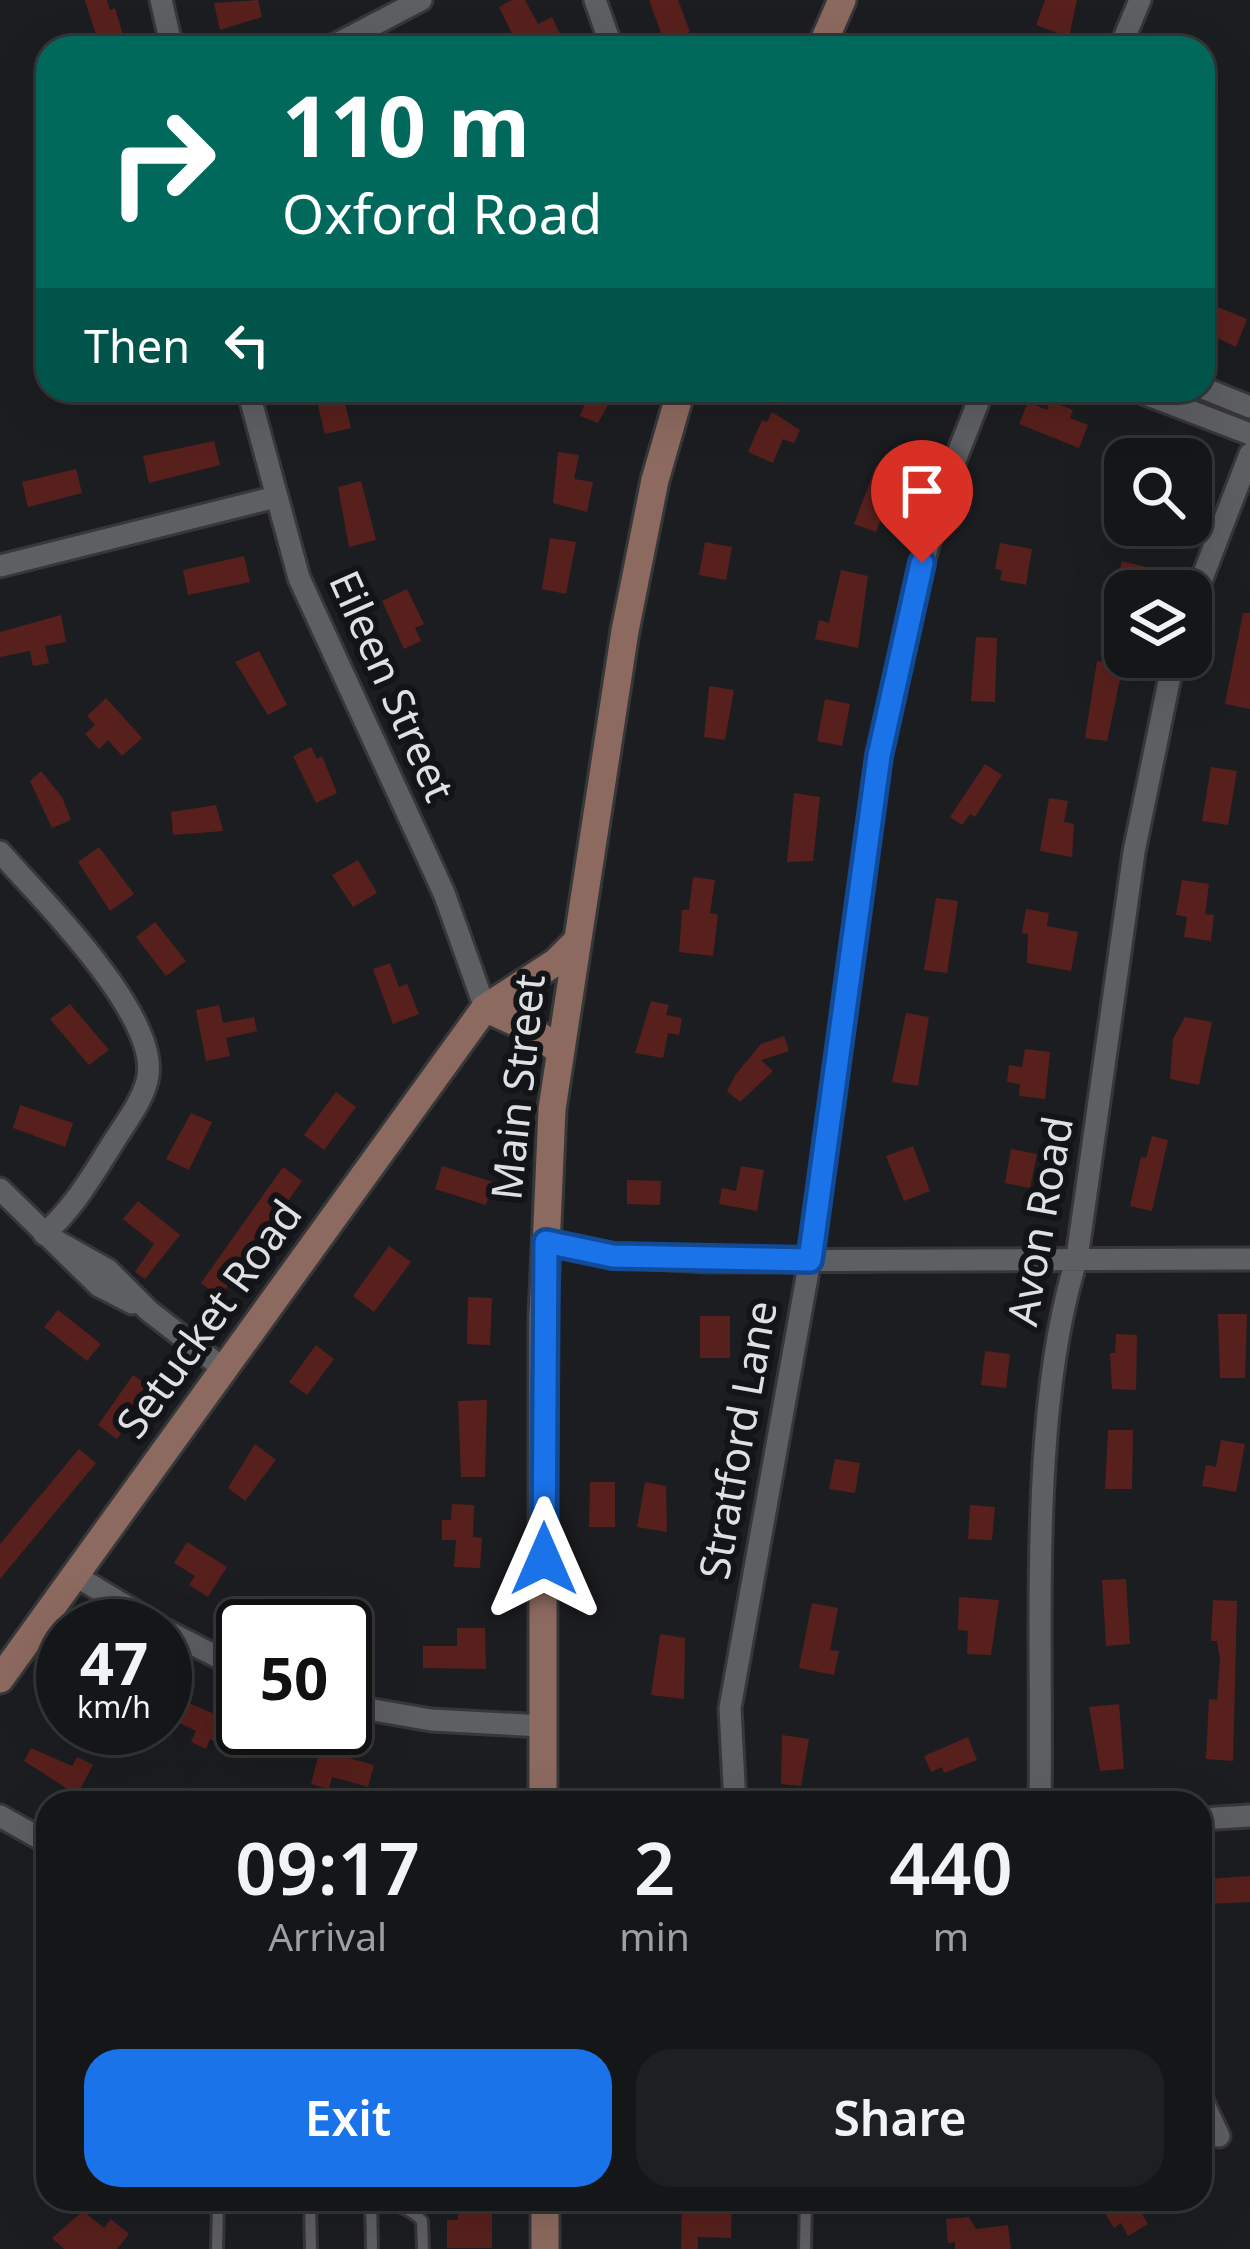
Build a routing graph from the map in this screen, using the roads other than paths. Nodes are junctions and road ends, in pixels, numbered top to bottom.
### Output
1 (161, 0) edge
2 (422, 0) edge
3 (595, 0) edge
4 (842, 0) edge
5 (1140, 0) edge
6 (169, 36) edge
7 (352, 36) edge
8 (608, 36) edge
9 (826, 36) edge
10 (1125, 36) edge
11 (1215, 393) edge
12 (251, 402) edge
13 (678, 402) edge
14 (978, 402) edge
15 (1166, 402) edge
16 (1250, 407) edge
17 (1250, 434) edge
18 (1250, 454) edge
19 (276, 497) junction
20 (0, 566) edge
21 (1205, 570) edge
22 (1170, 678) edge
23 (0, 852) edge
24 (576, 942) junction
25 (484, 1007) junction
26 (560, 1051) junction
27 (0, 1189) edge
28 (44, 1234) junction
29 (546, 1242) junction
30 (1077, 1258) junction
31 (1250, 1259) edge
32 (810, 1260) junction
33 (224, 1370) junction
34 (76, 1576) junction
35 (114, 1599) edge
36 (0, 1679) edge
37 (372, 1710) edge
38 (542, 1726) junction
39 (543, 1791) edge
40 (734, 1791) edge
41 (1040, 1791) edge
42 (0, 1816) edge
43 (1250, 1816) edge
44 (1212, 1818) edge
45 (36, 1836) edge
46 (1212, 2121) edge
47 (1219, 2136) dead end
48 (218, 2211) edge
49 (310, 2211) edge
50 (371, 2211) edge
51 (414, 2211) edge
52 (545, 2211) edge
53 (806, 2211) edge
54 (217, 2249) edge
55 (311, 2249) edge
56 (372, 2249) edge
57 (423, 2249) edge
58 (545, 2249) edge
59 (805, 2249) edge

1 - 6 street
2 - 7 street
3 - 8 street
4 - 9 main road
5 - 10 street
11 - 16 street
12 - 19 street, Eileen Street
13 - 24 main road, Main Street
14 - 32 street, Stratford Lane
15 - 17 street
18 - 21 street
19 - 20 street
19 - 25 street, Eileen Street
22 - 30 street, Avon Road
23 - 28 street
24 - 25 main road, Setucket Road
24 - 26 main road, Main Street
25 - 26 main road
25 - 33 main road, Setucket Road
26 - 29 main road, Main Street
27 - 28 street
28 - 33 street
29 - 32 street
29 - 38 main road, Main Street
30 - 31 street
30 - 32 street
30 - 41 street, Avon Road
32 - 40 street, Stratford Lane
33 - 34 main road, Setucket Road
34 - 35 street
34 - 36 main road, Setucket Road
37 - 38 street
38 - 39 main road, Main Street
42 - 45 street
43 - 44 street
46 - 47 street
48 - 54 lane
49 - 55 lane
50 - 56 lane
51 - 57 lane
52 - 58 main road
53 - 59 lane

